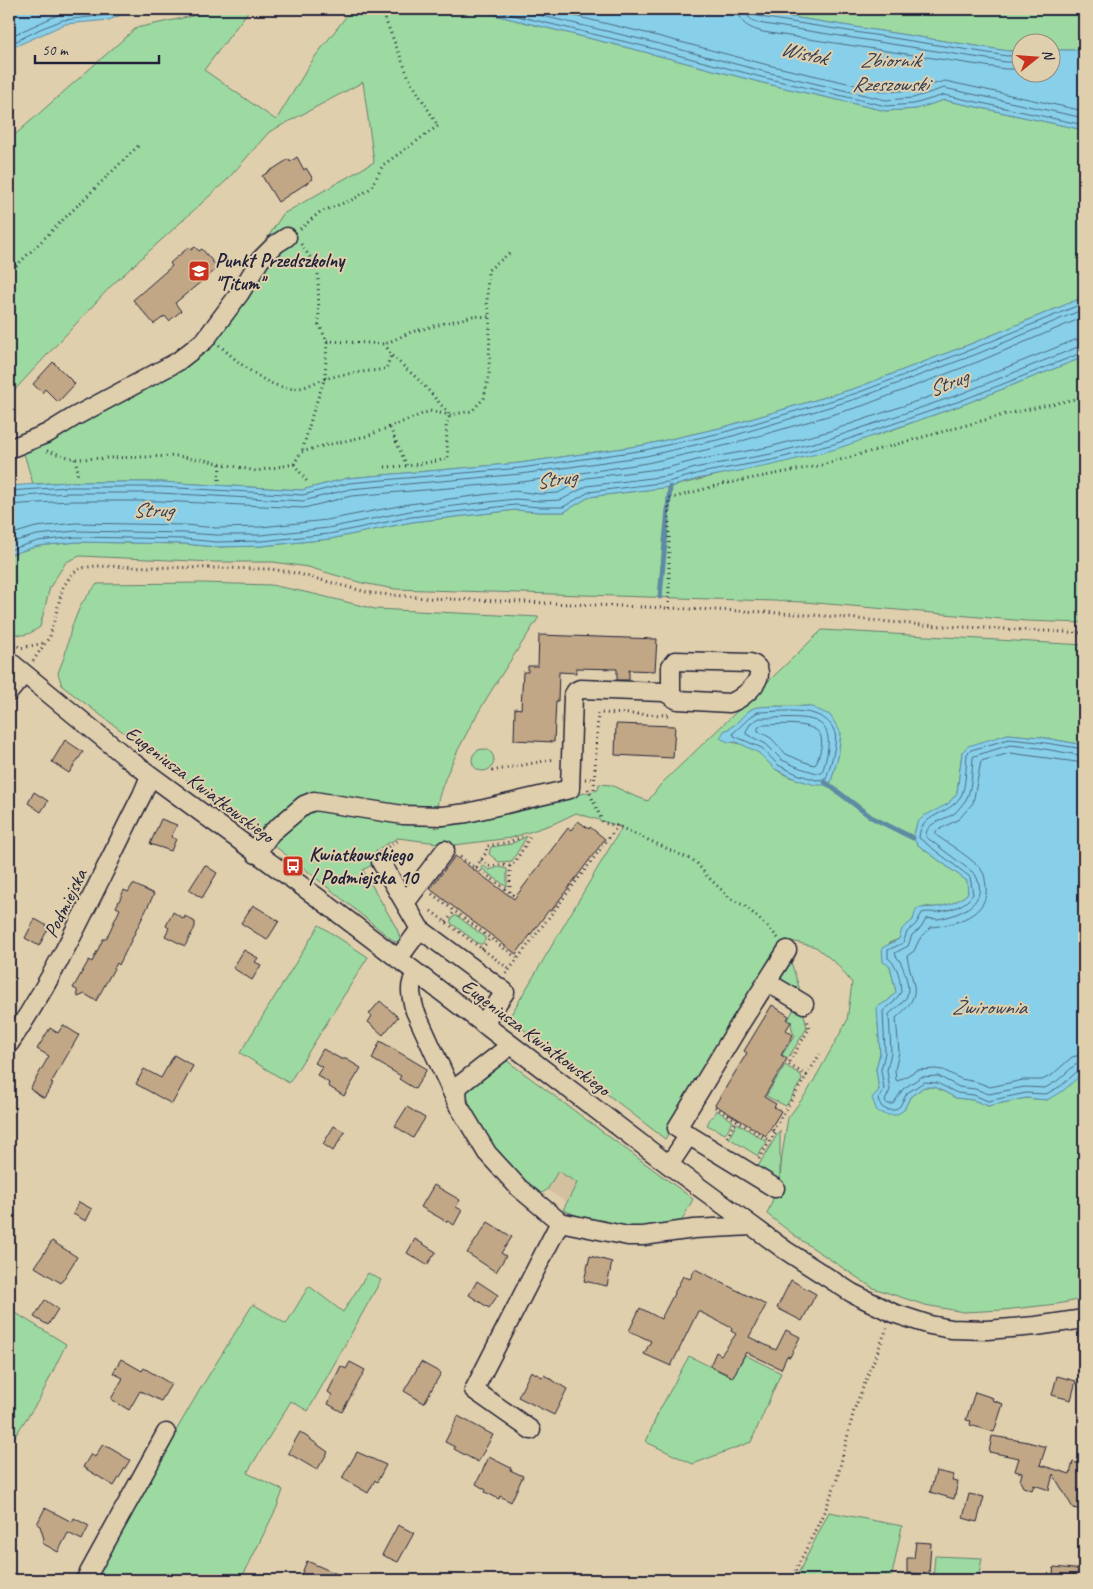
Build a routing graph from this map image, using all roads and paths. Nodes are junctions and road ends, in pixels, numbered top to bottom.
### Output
1 (381, 9) edge
2 (138, 146) dead end
3 (291, 235) junction
4 (510, 253) dead end
5 (9, 274) edge
6 (490, 317) junction
7 (205, 340) junction
8 (327, 341) junction
9 (385, 344) junction
10 (391, 355) junction
11 (326, 378) junction
12 (1084, 398) edge
13 (450, 415) junction
14 (390, 428) junction
15 (15, 446) edge
16 (301, 452) junction
17 (75, 459) junction
18 (220, 464) junction
19 (294, 464) junction
20 (407, 466) junction
21 (385, 467) dead end
22 (77, 477) dead end
23 (219, 480) dead end
24 (308, 483) dead end
25 (667, 608) junction
26 (1084, 633) edge
27 (9, 641) edge
28 (45, 643) junction
29 (9, 661) edge
30 (24, 674) junction
31 (9, 692) edge
32 (671, 695) junction
33 (678, 716) dead end
34 (560, 758) dead end
35 (492, 771) dead end
36 (150, 776) junction
37 (595, 779) junction
38 (594, 789) dead end
39 (618, 826) junction
40 (531, 834) dead end
41 (522, 837) dead end
42 (445, 850) joint
43 (256, 854) junction
44 (481, 860) junction
45 (381, 862) dead end
46 (510, 866) junction
47 (476, 867) junction
48 (419, 884) junction
49 (510, 893) junction
50 (516, 897) dead end
51 (405, 903) junction
52 (430, 911) dead end
53 (455, 912) junction
54 (446, 922) junction
55 (420, 929) junction
56 (490, 938) junction
57 (482, 949) junction
58 (787, 950) joint
59 (398, 959) junction
60 (518, 959) junction
61 (509, 970) junction
62 (416, 973) junction
63 (767, 982) junction
64 (497, 986) junction
65 (804, 1004) joint
66 (483, 1024) junction
67 (9, 1044) edge
68 (511, 1045) junction
69 (820, 1054) dead end
70 (806, 1076) junction
71 (458, 1105) junction
72 (715, 1108) dead end
73 (736, 1121) junction
74 (689, 1135) junction
75 (727, 1137) dead end
76 (770, 1141) junction
77 (670, 1165) junction
78 (751, 1173) junction
79 (775, 1188) dead end
80 (560, 1222) junction
81 (752, 1226) junction
82 (893, 1313) junction
83 (1084, 1319) edge
84 (531, 1430) dead end
85 (166, 1433) dead end
86 (85, 1580) edge
87 (791, 1580) edge

1 - 3 path
2 - 5 path
3 - 7 street
3 - 8 path
4 - 6 path
6 - 9 path
6 - 13 path
7 - 11 path
7 - 15 street
8 - 9 path
8 - 11 path
9 - 10 path
10 - 11 path
10 - 13 path
11 - 16 path
12 - 25 path
13 - 14 path
13 - 20 path
14 - 16 path
14 - 20 path
15 - 17 path
16 - 19 path
17 - 18 path
17 - 22 path
18 - 19 path
18 - 23 path
19 - 24 path
20 - 21 path
25 - 26 path
25 - 28 path
27 - 28 path
28 - 30 path
29 - 30 street, Eugeniusza Kwiatkowskiego
30 - 31 street
30 - 36 street, Eugeniusza Kwiatkowskiego
32 - 32 street
32 - 43 street
33 - 37 path
34 - 35 path
36 - 43 street, Eugeniusza Kwiatkowskiego
36 - 67 street, Podmiejska
37 - 38 path
37 - 39 path
39 - 58 path
39 - 60 path
40 - 46 path
41 - 44 path
42 - 47 path
42 - 48 street
43 - 59 street, Eugeniusza Kwiatkowskiego
44 - 46 path
44 - 47 path
45 - 51 street
46 - 49 path
47 - 49 path
48 - 51 street
48 - 53 path
49 - 50 path
51 - 55 street
52 - 54 path
53 - 54 path
53 - 56 path
54 - 57 path
55 - 59 street
55 - 64 street
56 - 57 path
56 - 60 path
57 - 61 path
58 - 63 street
59 - 62 street, Eugeniusza Kwiatkowskiego
60 - 61 path
61 - 64 path
62 - 66 street, Eugeniusza Kwiatkowskiego
62 - 71 street
63 - 65 street
63 - 74 street
64 - 66 street
65 - 70 path
66 - 68 street, Eugeniusza Kwiatkowskiego
68 - 71 street
68 - 77 street, Eugeniusza Kwiatkowskiego
69 - 70 path
70 - 76 path
71 - 80 street
72 - 73 path
73 - 75 path
73 - 76 path
74 - 77 street
74 - 78 street
76 - 78 path
77 - 81 street, Eugeniusza Kwiatkowskiego
78 - 79 street
80 - 81 street
80 - 84 street
81 - 82 street, Eugeniusza Kwiatkowskiego
82 - 83 street, Eugeniusza Kwiatkowskiego
82 - 87 path
85 - 86 street

